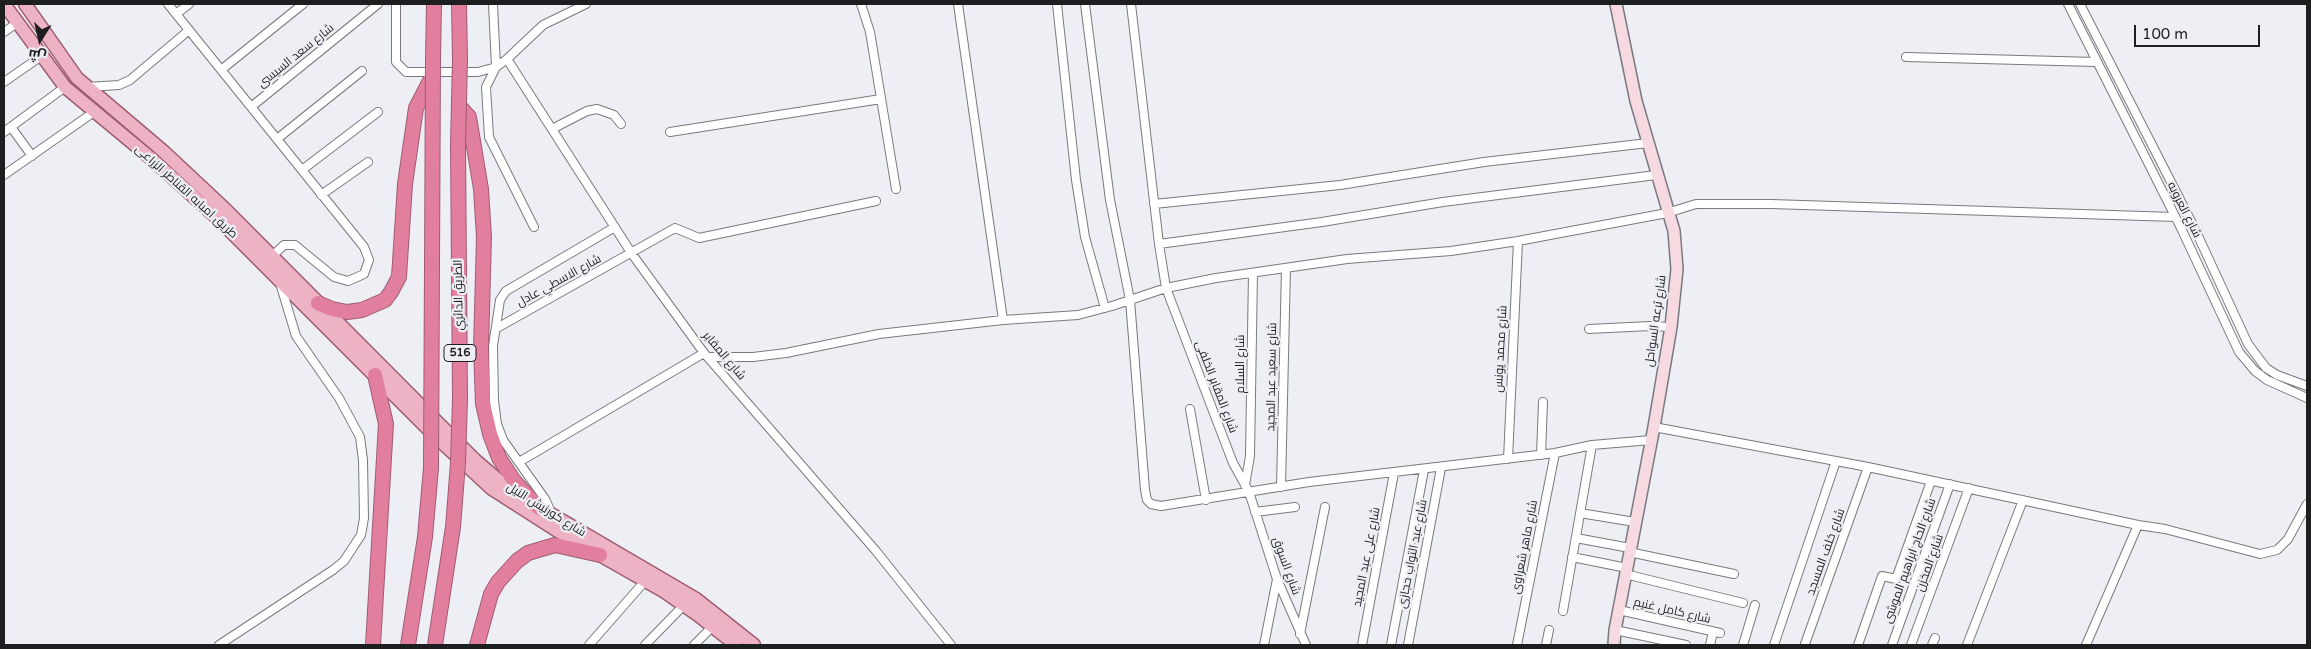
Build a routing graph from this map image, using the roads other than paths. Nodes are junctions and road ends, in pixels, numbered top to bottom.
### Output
1 (25, 4) edge
2 (168, 4) edge
3 (189, 4) edge
4 (303, 4) edge
5 (378, 4) edge
6 (396, 4) edge
7 (434, 4) edge
8 (459, 4) edge
9 (493, 4) edge
10 (586, 4) edge
11 (861, 4) edge
12 (958, 4) edge
13 (1058, 4) edge
14 (1085, 4) edge
15 (1131, 4) edge
16 (1616, 4) edge
17 (2068, 4) edge
18 (2080, 4) edge
19 (9, 6) edge
20 (176, 14) junction
21 (17, 23) junction
22 (188, 30) junction
23 (4, 32) edge
24 (42, 55) junction
25 (1906, 57) dead end
26 (506, 60) junction
27 (2096, 62) junction
28 (496, 67) junction
29 (221, 70) junction
30 (362, 71) dead end
31 (433, 75) junction
32 (4, 82) edge
33 (65, 87) junction
34 (87, 87) junction
35 (881, 99) junction
36 (251, 106) junction
37 (459, 106) junction
38 (94, 112) junction
39 (378, 112) dead end
40 (621, 124) dead end
41 (11, 127) junction
42 (552, 129) junction
43 (4, 132) edge
44 (670, 132) dead end
45 (277, 139) junction
46 (1648, 143) junction
47 (32, 156) junction
48 (368, 162) dead end
49 (302, 170) junction
50 (4, 175) edge
51 (1656, 175) junction
52 (896, 189) dead end
53 (321, 195) junction
54 (876, 201) dead end
55 (1154, 204) junction
56 (1667, 213) junction
57 (2175, 217) junction
58 (2193, 225) junction
59 (534, 227) dead end
60 (615, 227) junction
61 (2181, 228) junction
62 (1518, 241) junction
63 (1159, 244) junction
64 (632, 254) junction
65 (270, 257) junction
66 (1286, 268) junction
67 (1253, 273) junction
68 (279, 282) junction
69 (1166, 288) junction
70 (1130, 300) junction
71 (318, 303) junction
72 (1105, 308) junction
73 (1003, 320) junction
74 (497, 328) junction
75 (1671, 328) junction
76 (1589, 329) dead end
77 (707, 355) junction
78 (375, 375) junction
79 (2307, 386) edge
80 (2307, 398) edge
81 (1543, 402) dead end
82 (1190, 409) dead end
83 (1654, 426) junction
84 (1651, 440) junction
85 (1592, 445) junction
86 (1555, 453) junction
87 (1541, 454) junction
88 (1508, 459) junction
89 (1836, 461) junction
90 (519, 462) junction
91 (1868, 467) junction
92 (1441, 468) junction
93 (1424, 470) junction
94 (1394, 473) junction
95 (1931, 481) junction
96 (1950, 484) junction
97 (1245, 485) junction
98 (1281, 487) junction
99 (1969, 488) junction
100 (1249, 492) junction
101 (1206, 500) junction
102 (2023, 500) junction
103 (2307, 504) edge
104 (1295, 507) dead end
105 (1325, 507) dead end
106 (539, 508) junction
107 (1255, 512) junction
108 (1580, 513) junction
109 (553, 516) junction
110 (1635, 522) junction
111 (2138, 525) junction
112 (1576, 538) junction
113 (1630, 550) junction
114 (600, 555) junction
115 (1572, 557) junction
116 (1626, 571) junction
117 (1734, 574) dead end
118 (1277, 578) junction
119 (645, 581) junction
120 (1743, 603) dead end
121 (684, 605) junction
122 (1755, 606) dead end
123 (1619, 610) junction
124 (1563, 611) dead end
125 (713, 626) junction
126 (1549, 630) dead end
127 (1615, 630) junction
128 (1300, 634) junction
129 (1805, 644) dead end
130 (219, 645) edge
131 (373, 645) edge
132 (408, 645) edge
133 (435, 645) edge
134 (477, 645) edge
135 (589, 645) edge
136 (645, 645) edge
137 (694, 645) edge
138 (736, 645) edge
139 (754, 645) edge
140 (951, 645) edge
141 (1264, 645) edge
142 (1306, 645) edge
143 (1362, 645) edge
144 (1392, 645) edge
145 (1408, 645) edge
146 (1517, 645) edge
147 (1546, 645) edge
148 (1614, 645) edge
149 (1686, 645) edge
150 (1710, 645) edge
151 (1742, 645) edge
152 (1774, 645) edge
153 (1858, 645) edge
154 (1892, 645) edge
155 (1911, 645) edge
156 (1968, 645) edge
157 (2086, 645) edge

1 - 34 main road, طريق امبابه القناطر الزراعى
2 - 20 street
3 - 20 street
4 - 29 street
5 - 36 street, شارع سعد السيسى
6 - 28 street
7 - 31 highway, الطريق الدائري / 516, bridge
8 - 37 highway, الطريق الدائري / 516, bridge
9 - 28 street
10 - 26 street
11 - 35 street
12 - 73 street
13 - 72 street
14 - 70 street
15 - 55 street, شارع المقابر الخلفى
16 - 46 main road, شارع ترعه السواحل
17 - 27 street, شارع العروبه
18 - 58 street, شارع العروبه
19 - 21 main road, طريق امبابه القناطر الزراعى
20 - 22 street
21 - 23 street
21 - 24 main road, طريق امبابه القناطر الزراعى
22 - 29 street
22 - 34 street
24 - 32 street
24 - 33 main road, طريق امبابه القناطر الزراعى
25 - 27 street
26 - 28 street
26 - 42 street, شارع المقابر
27 - 57 street, شارع العروبه
28 - 59 street
29 - 36 street
30 - 45 street
31 - 71 highway
31 - 132 highway, الطريق الدائري / 516, bridge
33 - 38 main road, طريق امبابه القناطر الزراعى
33 - 41 street
34 - 65 main road, طريق امبابه القناطر الزراعى
35 - 44 street
35 - 52 street
36 - 45 street
37 - 106 highway
37 - 133 highway, الطريق الدائري / 516, bridge
38 - 47 street
38 - 68 main road, طريق امبابه القناطر الزراعى
39 - 49 street
40 - 42 street
41 - 43 street
41 - 47 street
42 - 60 street, شارع المقابر
45 - 49 street
46 - 51 main road, شارع ترعه السواحل
46 - 55 street
47 - 50 street
48 - 53 street
49 - 53 street
51 - 56 main road, شارع ترعه السواحل
51 - 63 street
53 - 65 street
54 - 64 street, شارع الاسطي عادل
55 - 63 street, شارع المقابر الخلفى
56 - 57 street
56 - 62 street
56 - 75 main road, شارع ترعه السواحل
57 - 61 street, شارع العروبه
58 - 61 street
58 - 79 street, شارع العروبه
60 - 64 street, شارع المقابر
60 - 74 street
61 - 80 street, شارع العروبه
62 - 66 street
62 - 88 street, شارع محمد يونس
63 - 69 street, شارع المقابر الخلفى
64 - 74 street, شارع الاسطي عادل
64 - 77 street, شارع المقابر
65 - 71 main road, طريق امبابه القناطر الزراعى
66 - 67 street
66 - 98 street, شارع سعيد عبد المجيد
67 - 69 street
67 - 97 street, شارع السلام
68 - 78 main road, طريق امبابه القناطر الزراعى
68 - 130 street
69 - 70 street
69 - 97 street, شارع المقابر الخلفى
70 - 72 street
70 - 101 street
71 - 106 main road, شارع كورنيش النيل
72 - 73 street
73 - 77 street
74 - 90 street
75 - 76 street
75 - 83 main road, شارع ترعه السواحل
77 - 90 street
77 - 140 street, شارع المقابر
78 - 114 main road, شارع كورنيش النيل
78 - 131 highway
81 - 87 street
82 - 101 street
83 - 84 main road, شارع ترعه السواحل
83 - 89 street
84 - 85 street
84 - 110 main road, شارع ترعه السواحل
85 - 86 street
85 - 108 street
86 - 87 street
86 - 146 street, شارع ماهر شعراوى
87 - 88 street
88 - 92 street
89 - 91 street
89 - 152 street
90 - 109 street
91 - 95 street
91 - 129 street, شارع خلف المسجد
92 - 93 street
92 - 145 street, شارع عبد التواب حجازى
93 - 94 street
93 - 144 street
94 - 98 street
94 - 143 street, شارع على عبد المجيد
95 - 96 street
95 - 153 street
96 - 99 street
96 - 154 street, شارع الحاج ابراهيم الموشى
97 - 100 street, شارع المقابر الخلفى
98 - 100 street
99 - 102 street
99 - 155 street, شارع المخزن
100 - 101 street
100 - 107 street, شارع السوق
102 - 111 street
102 - 156 street
103 - 111 street
104 - 107 street
105 - 128 street
106 - 109 main road, شارع كورنيش النيل
107 - 118 street, شارع السوق
108 - 110 street
108 - 112 street
109 - 139 main road, شارع كورنيش النيل
110 - 113 main road, شارع ترعه السواحل
111 - 157 street
112 - 113 street
112 - 115 street
113 - 116 main road, شارع ترعه السواحل
113 - 117 street
114 - 119 main road, شارع كورنيش النيل
114 - 134 highway
115 - 116 street
115 - 124 street
116 - 120 street
116 - 123 main road, شارع ترعه السواحل
118 - 128 street, شارع السوق
118 - 141 street
119 - 121 main road, شارع كورنيش النيل
119 - 135 street
121 - 125 main road, شارع كورنيش النيل
121 - 136 street
122 - 151 street
123 - 127 main road, شارع ترعه السواحل
123 - 150 street, شارع كامل غنيم
125 - 137 street
125 - 138 main road, شارع كورنيش النيل
126 - 147 street
127 - 148 main road, شارع ترعه السواحل
127 - 149 street
128 - 142 street, شارع السوق

